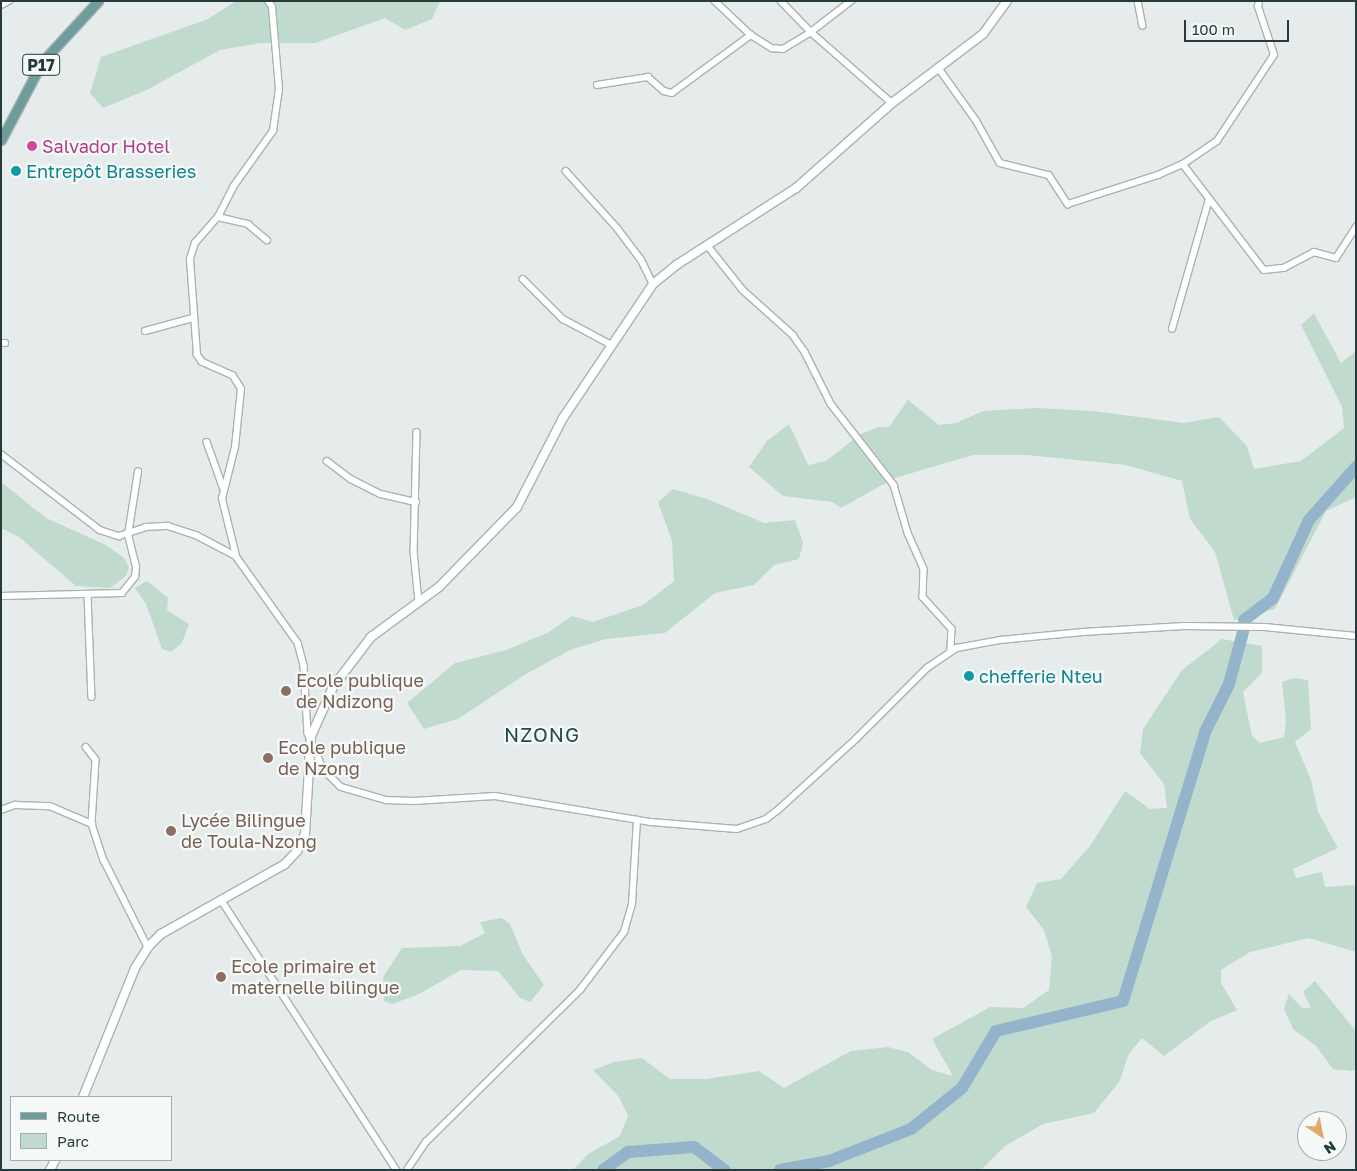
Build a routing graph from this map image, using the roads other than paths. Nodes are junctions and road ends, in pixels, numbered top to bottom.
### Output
1 (9, 1) edge
2 (98, 1) edge
3 (268, 1) edge
4 (715, 1) edge
5 (781, 1) edge
6 (851, 1) edge
7 (1007, 1) edge
8 (1138, 1) edge
9 (1259, 1) edge
10 (1, 6) edge
11 (1143, 26) dead end
12 (811, 32) junction
13 (751, 35) junction
14 (938, 67) junction
15 (596, 86) dead end
16 (892, 103) junction
17 (1, 140) edge
18 (1183, 164) junction
19 (566, 171) dead end
20 (1209, 199) junction
21 (218, 217) junction
22 (1356, 227) edge
23 (267, 240) dead end
24 (708, 246) junction
25 (523, 279) dead end
26 (653, 284) junction
27 (193, 318) junction
28 (1172, 329) dead end
29 (145, 331) dead end
30 (612, 345) junction
31 (417, 432) dead end
32 (207, 442) dead end
33 (1, 454) edge
34 (327, 461) dead end
35 (138, 472) dead end
36 (223, 488) junction
37 (416, 502) junction
38 (128, 535) junction
39 (236, 556) junction
40 (88, 595) junction
41 (1, 596) edge
42 (419, 602) junction
43 (1356, 636) edge
44 (951, 651) junction
45 (92, 696) dead end
46 (310, 744) junction
47 (86, 747) dead end
48 (1, 810) edge
49 (637, 820) junction
50 (92, 824) junction
51 (222, 901) junction
52 (148, 947) junction
53 (83, 1096) edge
54 (397, 1170) edge
55 (407, 1170) edge

1 - 10 street
2 - 17 main road, P17
3 - 21 street
4 - 13 street
5 - 12 street
6 - 12 street
7 - 14 street
8 - 11 street
9 - 18 street
12 - 13 street
12 - 16 street
13 - 15 street
14 - 16 street
14 - 18 street
16 - 24 street
18 - 20 street
19 - 26 street
20 - 22 street
20 - 28 street
21 - 23 street
21 - 27 street
24 - 26 street
24 - 44 street
25 - 30 street
26 - 30 street
27 - 29 street
27 - 36 street
30 - 42 street
31 - 37 street
32 - 36 street
33 - 38 street
34 - 37 street
35 - 38 street
36 - 39 street
37 - 42 street
38 - 39 street
38 - 40 street
39 - 46 street
40 - 41 street
40 - 45 street
42 - 46 street
43 - 44 street
44 - 49 street
46 - 49 street
46 - 51 street
47 - 50 street
48 - 50 street
49 - 55 street
50 - 52 street
51 - 52 street
51 - 54 street
52 - 53 street

